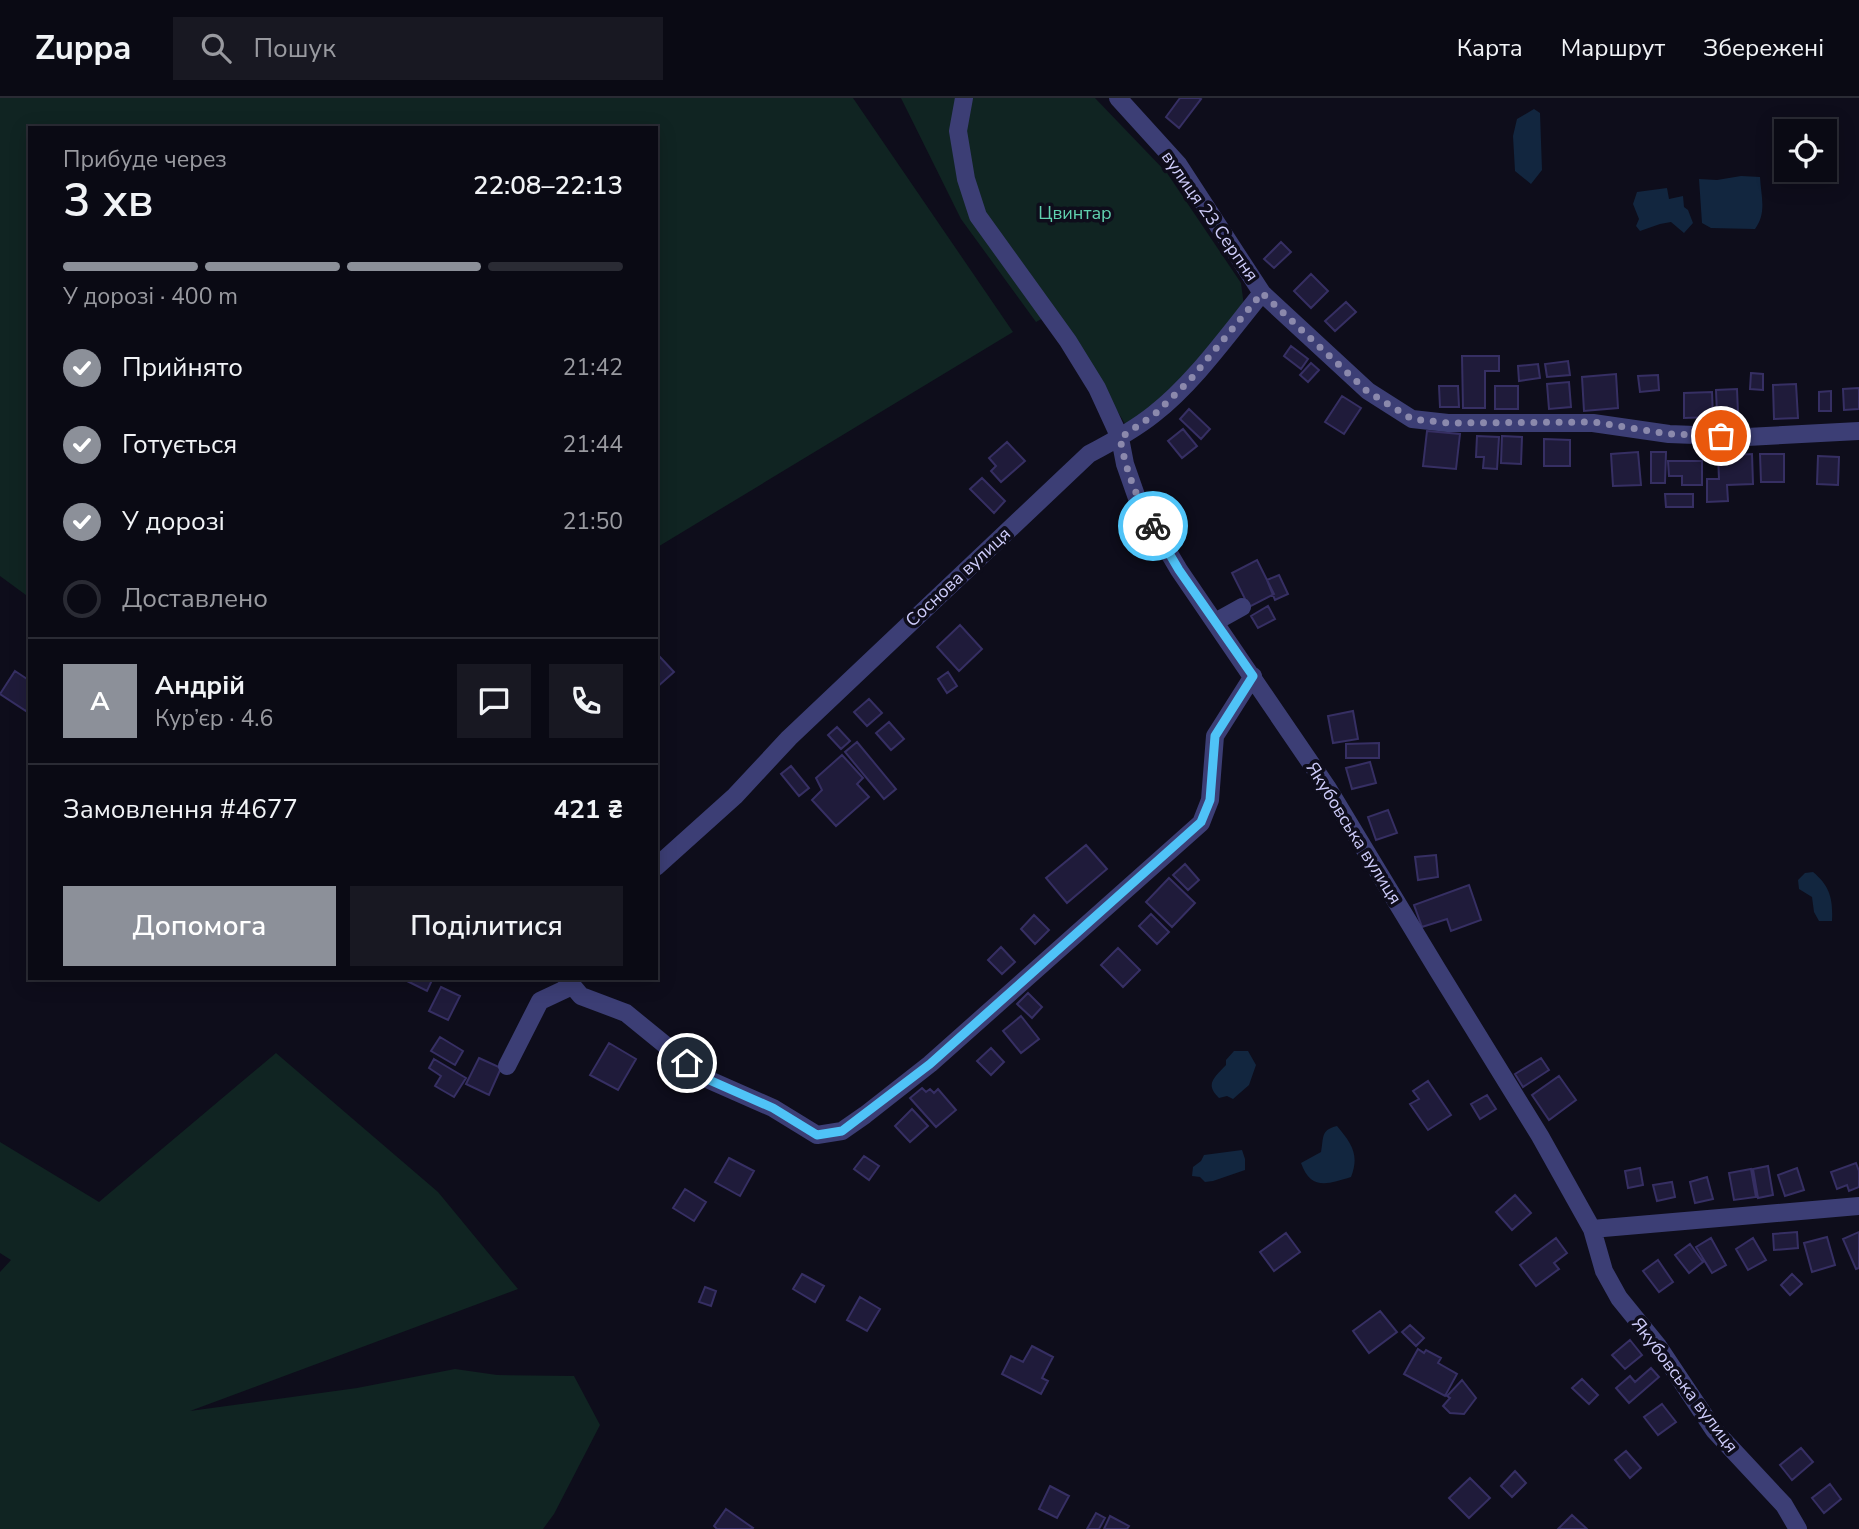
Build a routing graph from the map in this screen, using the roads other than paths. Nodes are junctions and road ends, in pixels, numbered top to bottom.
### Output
1 (964, 98) edge
2 (1118, 98) edge
3 (1262, 293) junction
4 (1859, 431) edge
5 (1120, 438) junction
6 (1242, 607) dead end
7 (1215, 622) junction
8 (1253, 676) junction
9 (658, 865) edge
10 (569, 982) edge
11 (507, 1066) dead end
12 (1859, 1206) edge
13 (1592, 1229) junction
14 (1798, 1529) edge

1 - 5 street, Якубовська вулиця
2 - 3 street, вулиця 23 Серпня
3 - 4 street, вулиця 23 Серпня
3 - 5 street, Соснова вулиця
5 - 7 street, Якубовська вулиця
5 - 9 street, Соснова вулиця
6 - 7 street
7 - 8 street, Якубовська вулиця
8 - 10 street
8 - 13 street, Якубовська вулиця
10 - 11 street
12 - 13 street
13 - 14 street, Якубовська вулиця

